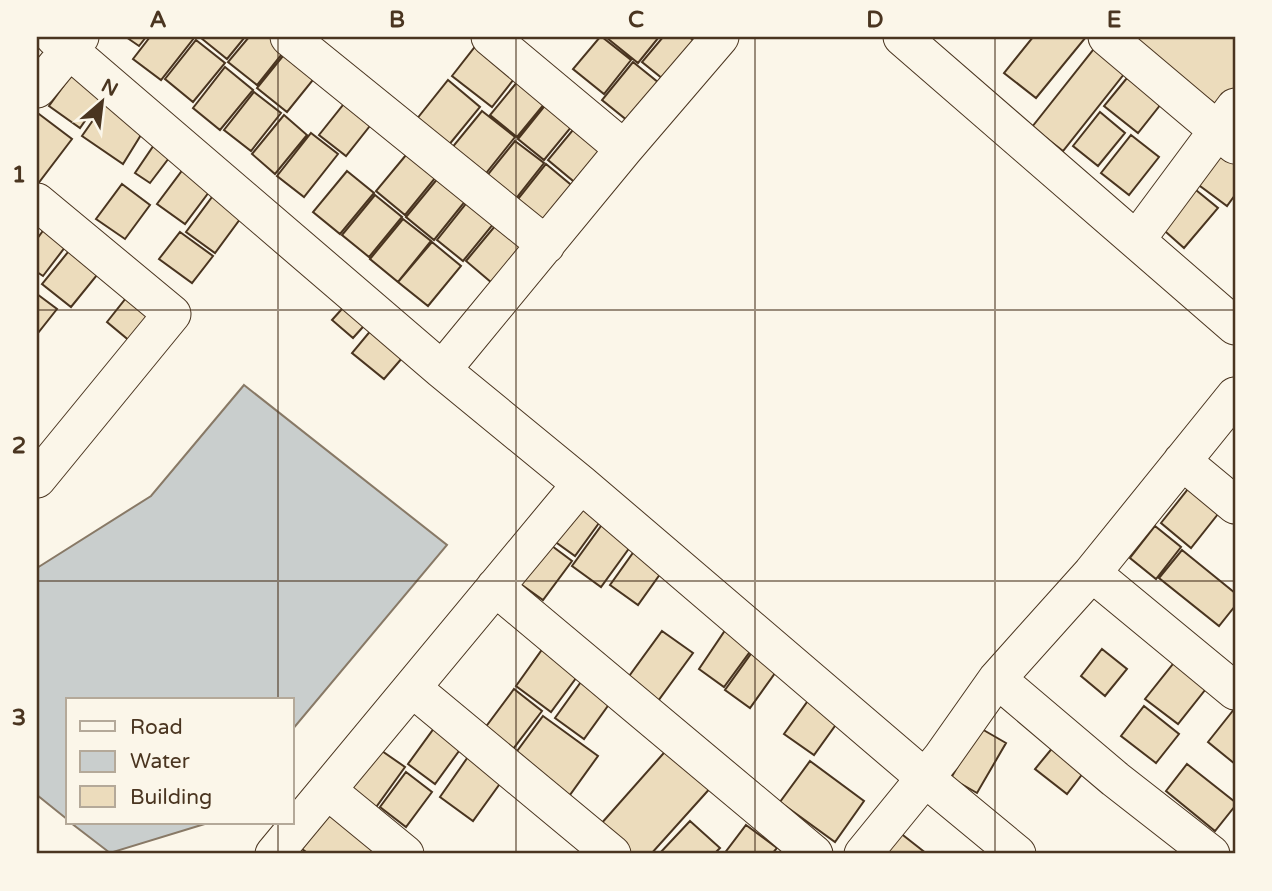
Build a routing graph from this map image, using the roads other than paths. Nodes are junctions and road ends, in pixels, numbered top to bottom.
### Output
1 (289, 37) edge
2 (490, 37) edge
3 (902, 37) edge
4 (1107, 37) edge
5 (713, 39) edge
6 (68, 41) edge
7 (37, 89) edge
8 (1229, 127) edge
9 (624, 149) junction
10 (37, 202) edge
11 (1137, 239) junction
12 (545, 245) junction
13 (1235, 326) edge
14 (442, 370) junction
15 (1235, 396) edge
16 (1182, 461) junction
17 (37, 479) edge
18 (581, 484) junction
19 (1235, 506) edge
20 (1092, 573) junction
21 (495, 587) junction
22 (997, 679) junction
23 (412, 688) junction
24 (1235, 691) edge
25 (925, 778) junction
26 (327, 790) junction
27 (274, 854) edge
28 (405, 854) edge
29 (612, 854) edge
30 (814, 854) edge
31 (863, 854) edge
32 (1017, 854) edge
33 (1211, 854) edge

1 - 12 street
2 - 9 street
3 - 11 street
4 - 8 street
5 - 9 street
6 - 7 street
6 - 14 street
8 - 11 street
9 - 12 street
10 - 17 street
11 - 13 street
12 - 14 street
14 - 18 street
15 - 16 street
16 - 19 street
16 - 20 street
18 - 21 street
18 - 25 street
20 - 22 street
20 - 24 street
21 - 23 street
21 - 30 street
22 - 25 street
22 - 33 street
23 - 26 street
23 - 29 street
25 - 31 street
25 - 32 street
26 - 27 street
26 - 28 street

